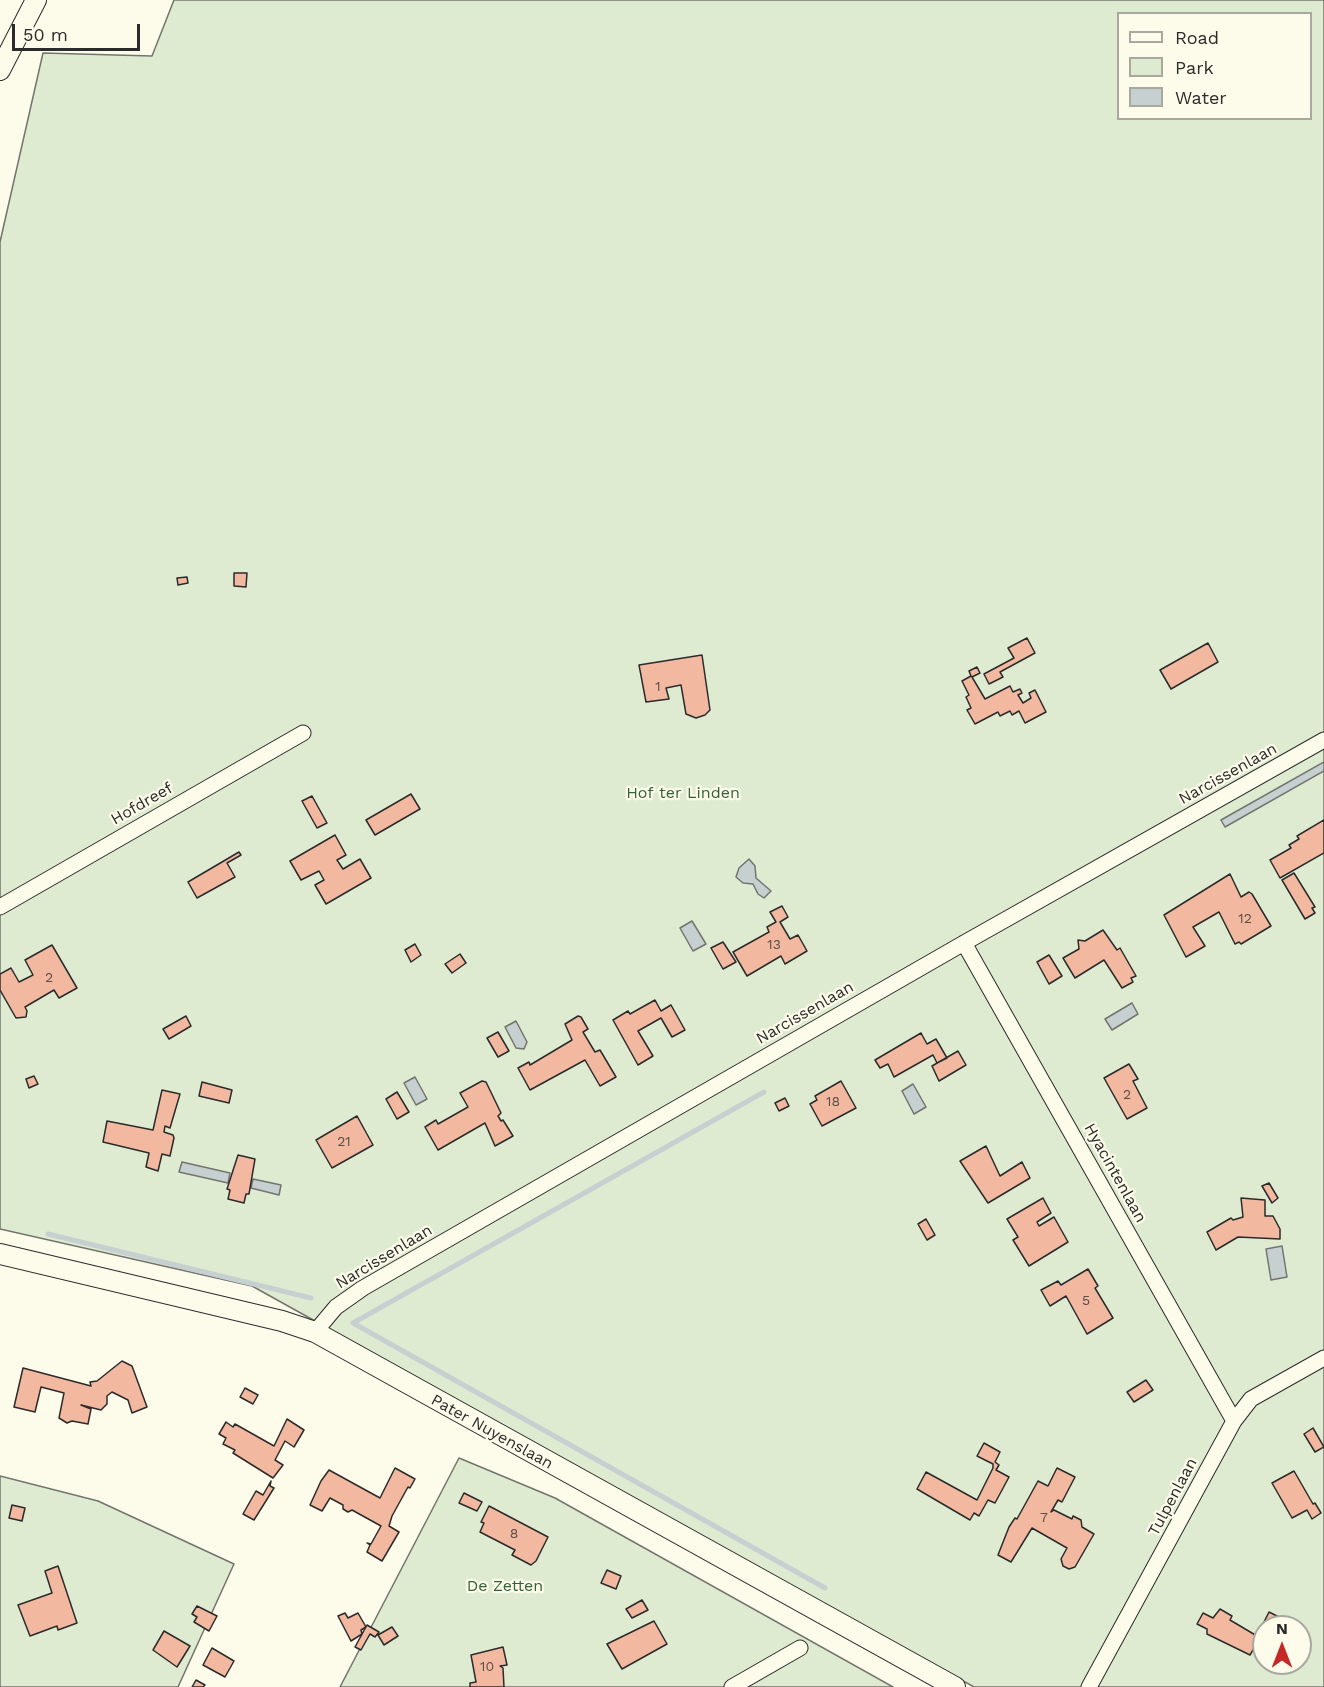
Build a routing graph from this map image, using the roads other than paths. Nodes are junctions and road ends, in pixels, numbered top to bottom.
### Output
1 (36, 0) edge
2 (0, 70) edge
3 (303, 733) dead end
4 (1324, 740) edge
5 (0, 907) edge
6 (964, 943) junction
7 (0, 1254) edge
8 (315, 1332) junction
9 (1324, 1358) edge
10 (1234, 1421) junction
11 (800, 1648) dead end
12 (732, 1687) edge
13 (955, 1687) edge
14 (1089, 1687) edge

1 - 2 street
3 - 5 street, Hofdreef
4 - 6 street, Narcissenlaan
6 - 8 street, Narcissenlaan
6 - 10 street, Hyacintenlaan
7 - 8 street, Pater Nuyenslaan
8 - 13 street, Pater Nuyenslaan
9 - 10 street, Tulpenlaan
10 - 14 street, Tulpenlaan
11 - 12 street

